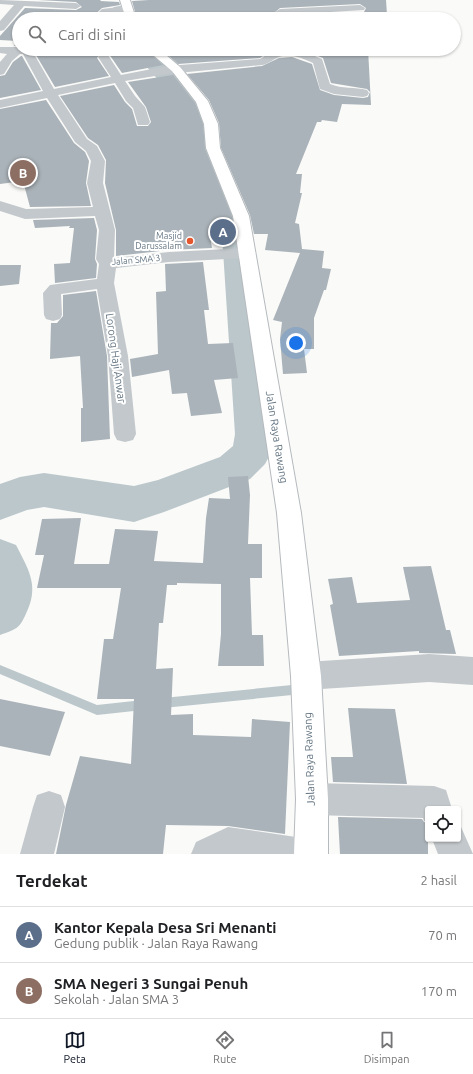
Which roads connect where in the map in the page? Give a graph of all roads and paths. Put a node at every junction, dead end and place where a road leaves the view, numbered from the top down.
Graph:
1 (343, 0) edge
2 (0, 1) edge
3 (22, 1) edge
4 (78, 3) edge
5 (126, 4) edge
6 (272, 4) dead end
7 (360, 8) junction
8 (13, 12) edge
9 (70, 12) edge
10 (104, 12) edge
11 (279, 12) edge
12 (315, 12) edge
13 (362, 12) edge
14 (12, 13) edge
15 (0, 28) edge
16 (0, 50) edge
17 (12, 50) edge
18 (14, 56) edge
19 (30, 56) edge
20 (157, 56) edge
21 (272, 56) edge
22 (309, 56) edge
23 (104, 57) dead end
24 (166, 70) junction
25 (0, 71) edge
26 (117, 79) junction
27 (363, 92) dead end
28 (53, 94) junction
29 (0, 104) edge
30 (143, 122) dead end
31 (0, 206) edge
32 (101, 211) junction
33 (238, 253) junction
34 (108, 264) junction
35 (105, 283) junction
36 (53, 315) dead end
37 (125, 434) dead end
38 (473, 671) edge
39 (306, 676) junction
40 (312, 799) junction
41 (435, 806) edge
42 (49, 807) dead end
43 (450, 842) edge
44 (37, 854) edge
45 (208, 854) edge
46 (296, 854) edge
47 (311, 854) edge
48 (456, 854) edge

1 - 7 street
2 - 3 street
3 - 4 street
3 - 8 street
4 - 9 street
5 - 10 street
6 - 11 street
7 - 12 street
7 - 13 street
14 - 15 street
16 - 17 street
18 - 25 street
19 - 28 street, Jalan SMA 3
20 - 24 main road, Jalan Raya Rawang
21 - 24 street
22 - 27 street
23 - 26 street
24 - 26 street
24 - 33 main road, Jalan Raya Rawang
26 - 28 street
26 - 30 street
28 - 29 street
28 - 32 street, Jalan SMA 3
31 - 32 street
32 - 34 street, Jalan SMA 3
33 - 34 street, Jalan SMA 3
33 - 39 main road, Jalan Raya Rawang
34 - 35 street, Lorong Haji Anwar
35 - 36 street
35 - 37 street, Lorong Haji Anwar
38 - 39 street
39 - 40 main road, Jalan Raya Rawang
40 - 41 street
40 - 47 main road, Jalan Raya Rawang
42 - 44 street
43 - 48 street
45 - 46 street

